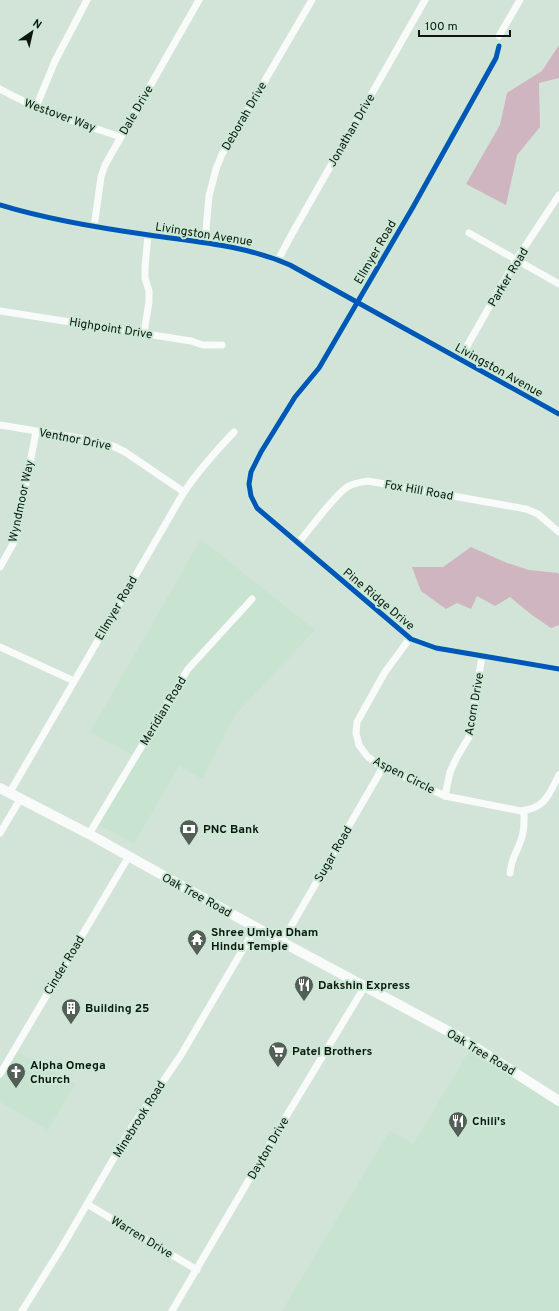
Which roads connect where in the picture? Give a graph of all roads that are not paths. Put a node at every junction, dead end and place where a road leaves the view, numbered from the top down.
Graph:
1 (87, 0) edge
2 (199, 0) edge
3 (312, 0) edge
4 (425, 0) edge
5 (520, 0) edge
6 (499, 36) dead end
7 (499, 46) dead end
8 (0, 89) edge
9 (36, 107) junction
10 (121, 137) junction
11 (559, 195) edge
12 (0, 205) edge
13 (94, 227) junction
14 (469, 233) dead end
15 (148, 235) junction
16 (205, 242) junction
17 (278, 260) junction
18 (516, 260) junction
19 (559, 284) edge
20 (357, 303) junction
21 (0, 311) edge
22 (144, 333) junction
23 (222, 345) dead end
24 (459, 360) junction
25 (559, 414) edge
26 (0, 425) edge
27 (36, 432) junction
28 (234, 432) dead end
29 (249, 484) joint
30 (184, 492) junction
31 (559, 532) edge
32 (298, 543) junction
33 (0, 567) edge
34 (252, 598) dead end
35 (410, 638) junction
36 (0, 647) edge
37 (482, 656) junction
38 (559, 669) edge
39 (74, 681) junction
40 (383, 767) junction
41 (559, 775) edge
42 (0, 788) edge
43 (10, 792) junction
44 (445, 796) junction
45 (21, 798) junction
46 (524, 811) junction
47 (0, 834) edge
48 (89, 834) junction
49 (129, 856) junction
50 (510, 873) dead end
51 (256, 927) junction
52 (282, 942) junction
53 (365, 986) junction
54 (0, 1074) edge
55 (559, 1101) edge
56 (87, 1204) junction
57 (197, 1270) junction
58 (22, 1311) edge
59 (172, 1311) edge

1 - 9 street
2 - 10 street, Dale Drive
3 - 16 street, Deborah Drive
4 - 17 street, Jonathan Drive
5 - 6 street
7 - 20 street, Ellmyer Road
8 - 9 street, Westover Way
9 - 10 street, Westover Way
10 - 13 street, Dale Drive
11 - 18 street, Parker Road
12 - 13 street, Livingston Avenue
13 - 15 street, Livingston Avenue
14 - 18 street
15 - 16 street, Livingston Avenue
15 - 22 street
16 - 17 street, Livingston Avenue
17 - 20 street, Livingston Avenue
18 - 19 street
18 - 24 street, Parker Road
20 - 24 street, Livingston Avenue
20 - 29 street, Ellmyer Road
21 - 22 street, Highpoint Drive
22 - 23 street, Highpoint Drive
24 - 25 street, Livingston Avenue
26 - 27 street, Ventnor Drive
27 - 30 street, Ventnor Drive
27 - 33 street, Wyndmoor Way
28 - 30 street, Ellmyer Road
29 - 32 street, Pine Ridge Drive
30 - 39 street, Ellmyer Road
31 - 32 street, Fox Hill Road
32 - 35 street, Pine Ridge Drive
34 - 48 street, Meridian Road
35 - 37 street, Pine Ridge Drive
35 - 40 street, Aspen Circle
36 - 39 street
37 - 38 street, Pine Ridge Drive
37 - 44 street, Acorn Drive
39 - 43 street, Ellmyer Road
40 - 44 street, Aspen Circle
40 - 52 street, Sugar Road
41 - 46 street
42 - 43 main road, Oak Tree Road
43 - 45 main road, Oak Tree Road
44 - 46 street, Aspen Circle
45 - 47 street
45 - 48 main road, Oak Tree Road
46 - 50 street
48 - 49 main road, Oak Tree Road
49 - 51 main road, Oak Tree Road
49 - 54 street, Cinder Road
51 - 52 main road, Oak Tree Road
51 - 56 street, Minebrook Road
52 - 53 main road, Oak Tree Road
53 - 55 main road, Oak Tree Road
53 - 57 street, Dayton Drive
56 - 57 street, Warren Drive
56 - 58 street, Minebrook Road
57 - 59 street, Dayton Drive

